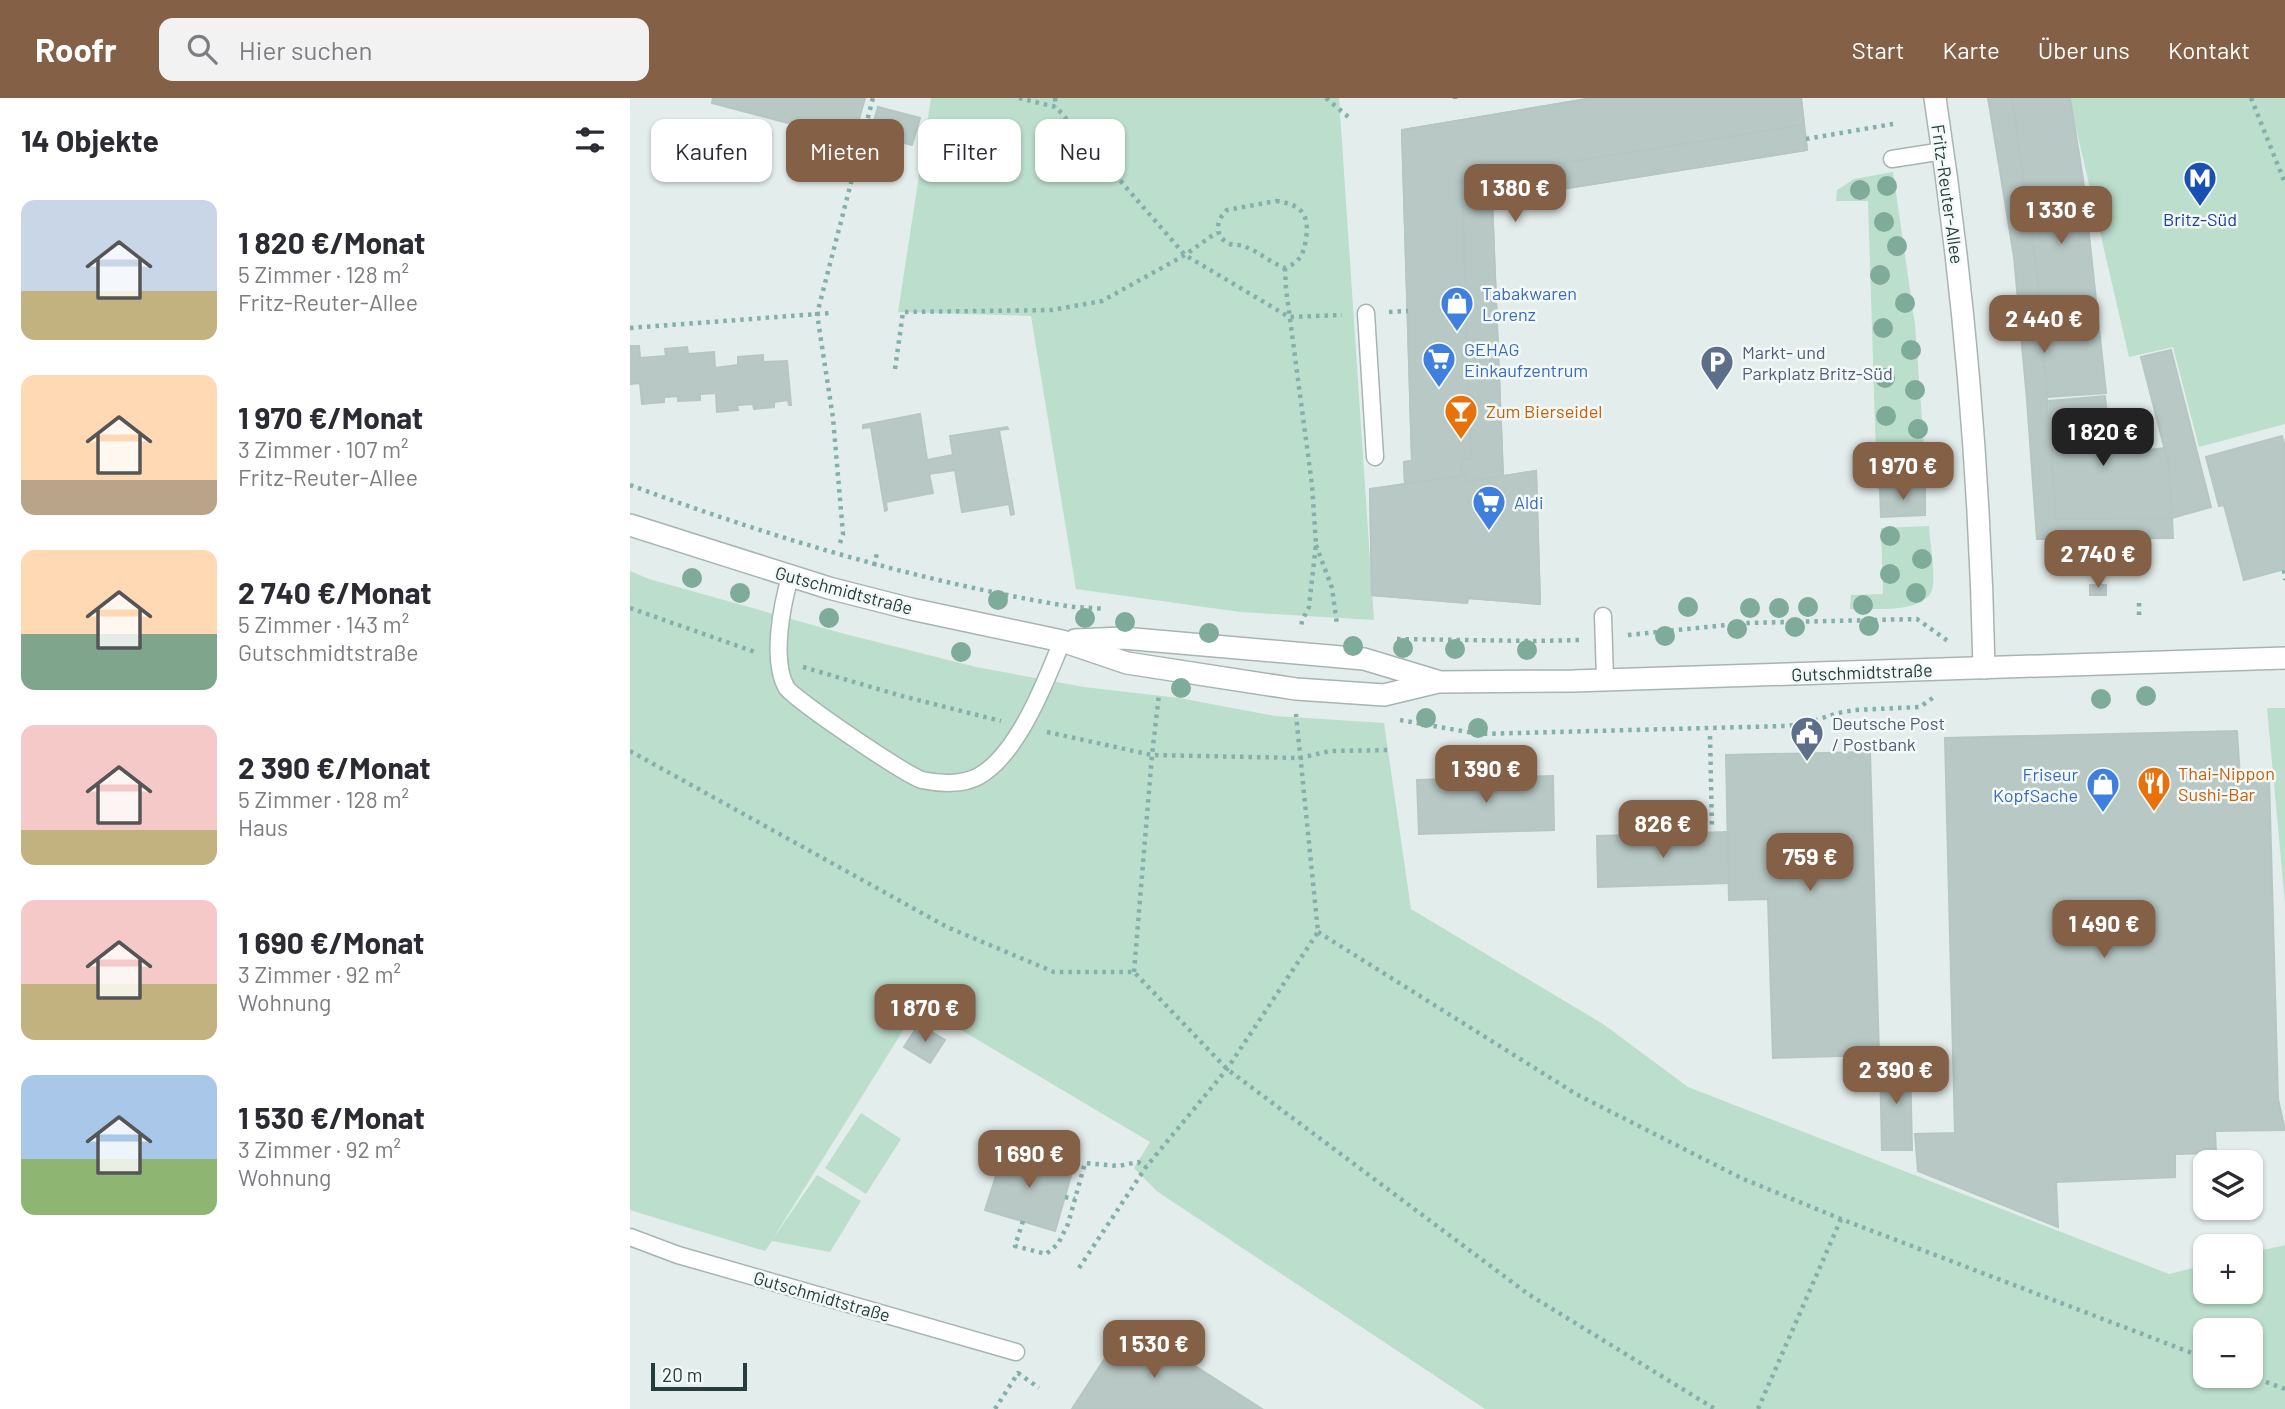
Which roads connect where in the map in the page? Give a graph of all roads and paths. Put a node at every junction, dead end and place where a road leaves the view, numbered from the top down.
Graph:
1 (873, 98) edge
2 (1019, 98) edge
3 (1055, 98) edge
4 (1326, 98) edge
5 (1935, 98) edge
6 (2251, 98) edge
7 (1056, 107) junction
8 (1352, 120) dead end
9 (1893, 124) dead end
10 (1806, 139) dead end
11 (1943, 151) junction
12 (1892, 159) dead end
13 (2285, 183) edge
14 (1217, 232) junction
15 (1185, 255) junction
16 (1285, 268) junction
17 (831, 313) dead end
18 (1366, 313) joint
19 (817, 314) junction
20 (1289, 317) junction
21 (630, 328) edge
22 (895, 369) dead end
23 (1375, 457) dead end
24 (630, 485) edge
25 (630, 525) edge
26 (840, 543) dead end
27 (1316, 544) junction
28 (877, 553) dead end
29 (874, 567) junction
30 (2284, 570) edge
31 (790, 577) junction
32 (2285, 580) edge
33 (2139, 603) dead end
34 (630, 608) edge
35 (1107, 610) dead end
36 (1604, 616) dead end
37 (2139, 617) dead end
38 (1337, 625) dead end
39 (1291, 629) dead end
40 (1301, 629) junction
41 (1312, 630) dead end
42 (1604, 638) junction
43 (1396, 639) dead end
44 (1062, 641) junction
45 (2285, 658) edge
46 (779, 660) junction
47 (1984, 668) junction
48 (1605, 679) junction
49 (1438, 682) junction
50 (1159, 689) dead end
51 (1944, 691) dead end
52 (1306, 711) dead end
53 (1394, 720) dead end
54 (1024, 727) junction
55 (1710, 736) dead end
56 (1390, 750) dead end
57 (630, 751) edge
58 (1152, 755) junction
59 (1300, 758) junction
60 (1712, 828) dead end
61 (1318, 932) junction
62 (1134, 972) junction
63 (1227, 1069) junction
64 (1146, 1167) junction
65 (1065, 1197) dead end
66 (1075, 1199) junction
67 (1841, 1219) junction
68 (1023, 1221) dead end
69 (630, 1237) edge
70 (1079, 1268) dead end
71 (1016, 1352) dead end
72 (2193, 1353) edge
73 (2263, 1381) edge
74 (1039, 1388) dead end
75 (2285, 1389) edge
76 (995, 1409) edge
77 (1715, 1409) edge
78 (1758, 1409) edge

1 - 19 path
2 - 7 path
3 - 7 path
4 - 8 path
5 - 11 street, Fritz-Reuter-Allee
6 - 13 path
7 - 15 path
9 - 10 path
11 - 12 lane
11 - 47 street, Fritz-Reuter-Allee
14 - 15 path
14 - 16 path
14 - 16 path
15 - 20 path
15 - 22 path
16 - 20 path
17 - 19 path
18 - 20 path
18 - 23 lane
19 - 21 path
19 - 26 path
20 - 27 path
24 - 29 path
25 - 31 street, Gutschmidtstraße
27 - 38 path
27 - 40 path
28 - 29 path
29 - 35 path
30 - 32 path
31 - 44 street, Gutschmidtstraße
31 - 46 lane
33 - 37 path
34 - 46 path
36 - 42 lane
39 - 40 path
40 - 41 path
42 - 43 path
42 - 47 path
42 - 48 lane
44 - 49 street, Gutschmidtstraße
44 - 49 street, Gutschmidtstraße
44 - 54 lane
45 - 47 street, Gutschmidtstraße
46 - 54 path
46 - 54 lane
47 - 48 street, Gutschmidtstraße
48 - 49 street, Gutschmidtstraße
50 - 58 path
51 - 53 path
52 - 59 path
54 - 58 path
55 - 60 path
56 - 59 path
57 - 62 path
58 - 59 path
58 - 62 path
59 - 61 path
61 - 63 path
61 - 67 path
62 - 63 path
63 - 64 path
63 - 77 path
64 - 66 path
64 - 70 path
65 - 66 path
66 - 68 path
67 - 72 path
67 - 78 path
69 - 71 lane, Gutschmidtstraße
73 - 75 path
74 - 76 path

